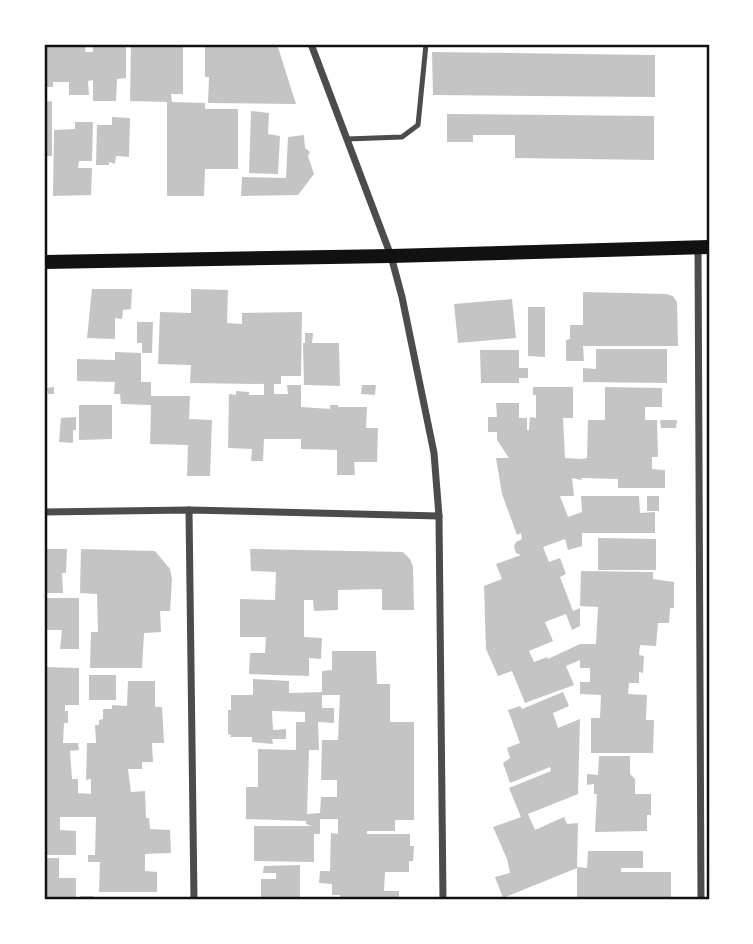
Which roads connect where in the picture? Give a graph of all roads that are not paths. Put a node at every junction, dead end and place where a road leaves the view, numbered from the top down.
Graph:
1 (311, 44) edge
2 (426, 44) edge
3 (347, 139) junction
4 (704, 247) edge
5 (391, 256) junction
6 (44, 262) edge
7 (189, 510) junction
8 (44, 512) edge
9 (439, 516) junction
10 (194, 900) edge
11 (443, 900) edge
12 (701, 900) edge

1 - 3 street
2 - 3 lane
3 - 5 street
4 - 5 main road
4 - 12 street
5 - 6 main road
5 - 9 street
7 - 8 street
7 - 9 street
7 - 10 street
9 - 11 street

